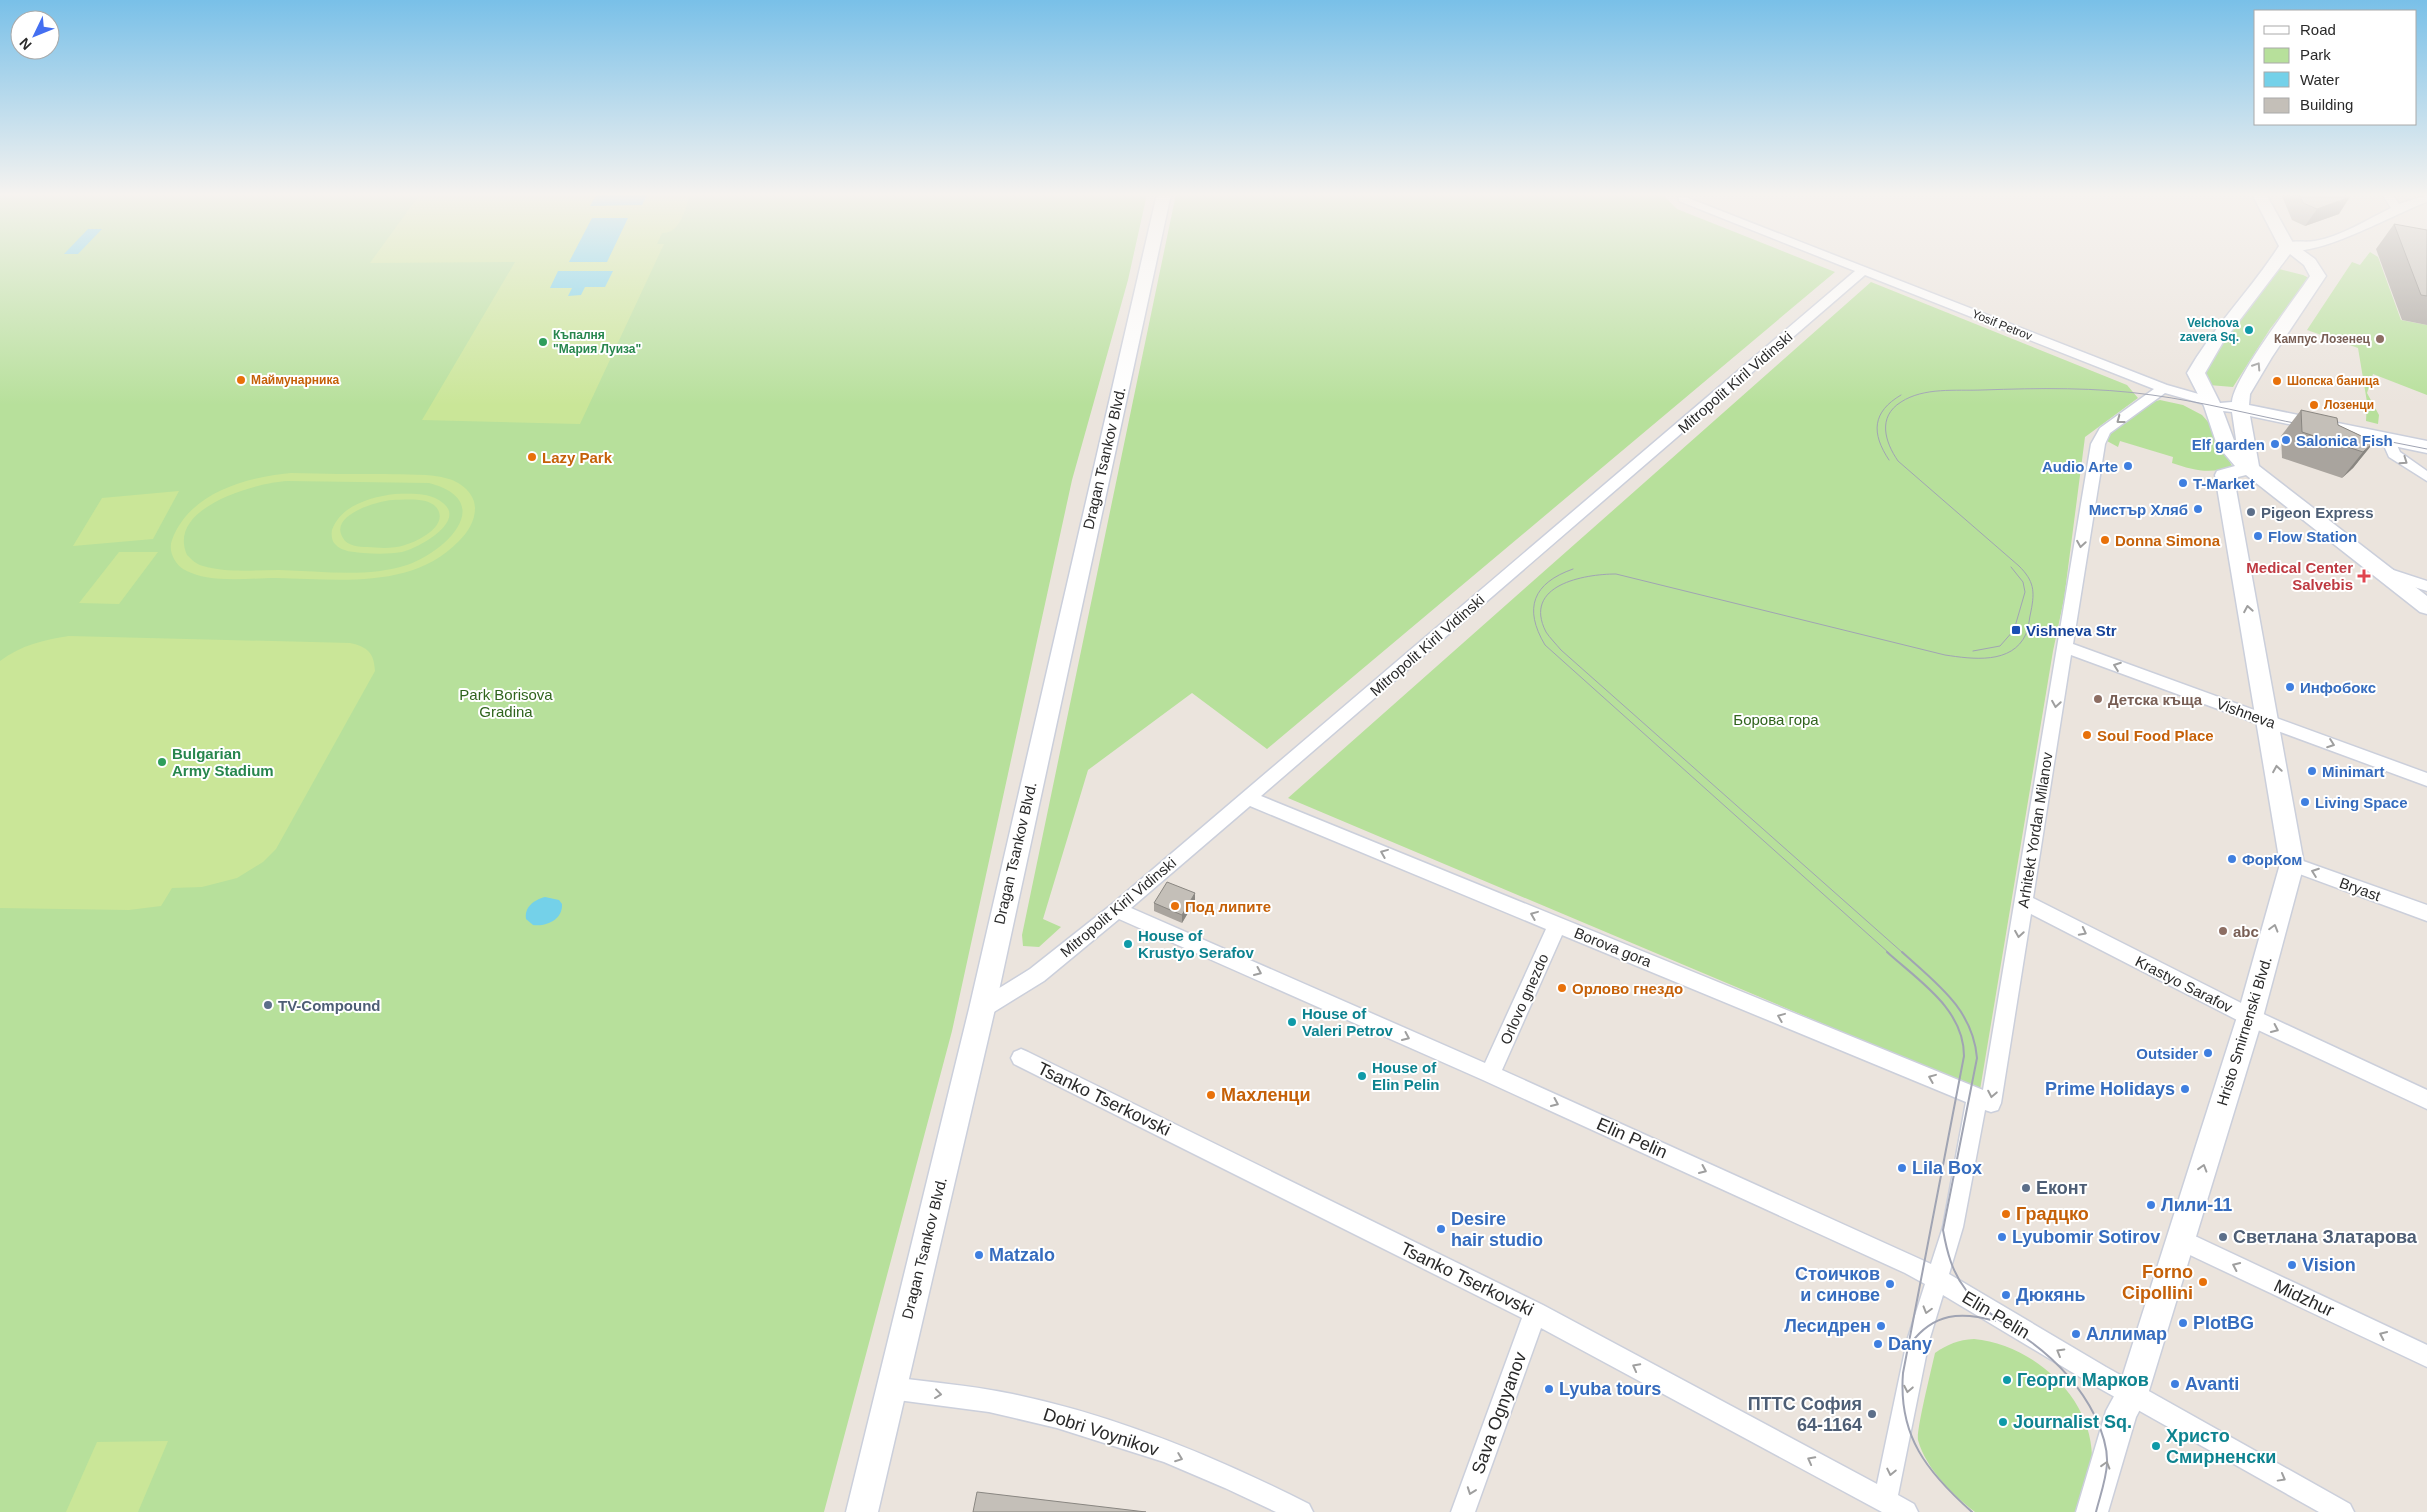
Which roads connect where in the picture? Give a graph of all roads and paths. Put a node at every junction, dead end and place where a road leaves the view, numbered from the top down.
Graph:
1 (1148, 265) edge
2 (1849, 265) edge
3 (2276, 265) edge
4 (2312, 265) edge
5 (1863, 270) junction
6 (2163, 388) junction
7 (2211, 402) junction
8 (2241, 410) junction
9 (2388, 439) junction
10 (2427, 447) edge
11 (2250, 468) junction
12 (2427, 477) edge
13 (2380, 571) junction
14 (2427, 586) edge
15 (2427, 607) edge
16 (2065, 647) junction
17 (2269, 721) junction
18 (2427, 780) edge
19 (1248, 798) junction
20 (2292, 864) junction
21 (2024, 902) junction
22 (1117, 910) junction
23 (2427, 913) edge
24 (1557, 925) junction
25 (982, 1008) junction
26 (2250, 1017) junction
27 (1022, 1058) dead end
28 (1490, 1074) junction
29 (1977, 1097) junction
30 (2427, 1100) edge
31 (2180, 1240) junction
32 (1936, 1279) junction
33 (1534, 1313) junction
34 (2427, 1356) edge
35 (890, 1388) junction
36 (2132, 1394) junction
37 (1885, 1500) junction
38 (862, 1512) edge
39 (1301, 1512) edge
40 (1464, 1512) edge
41 (1906, 1512) edge
42 (2092, 1512) edge
43 (2342, 1512) edge

1 - 25 street, Dragan Tsankov Blvd.
2 - 5 street, Yosif Petrov
3 - 7 street
8 -> 4 street
5 - 6 street, Yosif Petrov
5 - 19 street, Mitropolit Kiril Vidinski
6 - 7 street, Yosif Petrov
6 -> 16 street, Arhitekt Yordan Milanov
7 - 8 street
7 - 11 street
8 - 9 street
8 - 11 street
9 - 10 street
9 -> 12 street
11 - 13 street
17 -> 11 street, Hristo Smirnenski Blvd.
13 - 14 street
13 - 15 street
17 -> 16 street, Vishneva
16 -> 21 street, Arhitekt Yordan Milanov
17 -> 18 street, Vishneva
20 -> 17 street, Hristo Smirnenski Blvd.
19 - 22 street, Mitropolit Kiril Vidinski
24 -> 19 street, Borova gora
23 -> 20 street, Bryast
26 -> 20 street, Hristo Smirnenski Blvd.
21 -> 26 street, Krastyo Sarafov
21 -> 29 street, Arhitekt Yordan Milanov
22 - 25 street, Mitropolit Kiril Vidinski
22 -> 28 street, Elin Pelin
24 - 28 street, Orlovo gnezdo
29 -> 24 street, Borova gora
25 - 35 street, Dragan Tsankov Blvd.
26 -> 30 street, Krastyo Sarafov
31 -> 26 street, Hristo Smirnenski Blvd.
27 - 33 street, Tsanko Tserkovski
28 -> 32 street, Elin Pelin
29 - 32 street
34 -> 31 street, Midzhur
31 - 36 street, Hristo Smirnenski Blvd.
36 -> 32 street, Elin Pelin
32 -> 37 street
37 -> 33 street, Tsanko Tserkovski
33 -> 40 street, Sava Ognyanov
35 - 38 street, Dragan Tsankov Blvd.
35 -> 39 street, Dobri Voynikov
42 -> 36 street, Hristo Smirnenski Blvd.
36 -> 43 street, Elin Pelin
37 - 41 street, Tsanko Tserkovski

